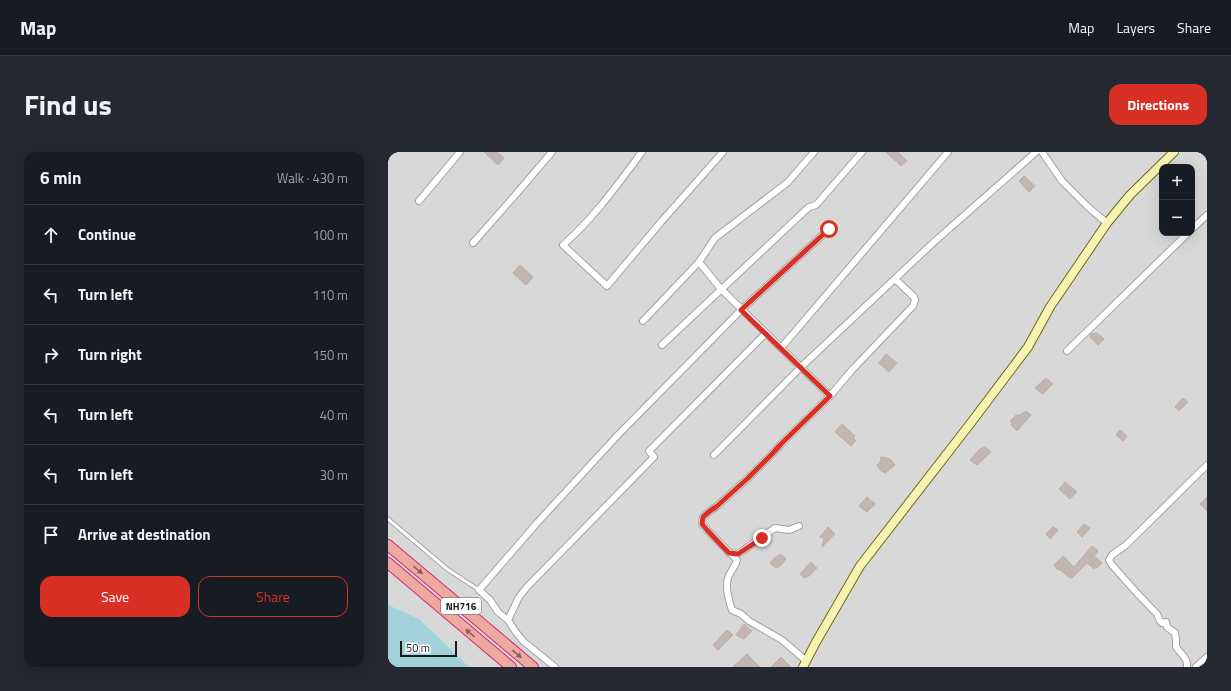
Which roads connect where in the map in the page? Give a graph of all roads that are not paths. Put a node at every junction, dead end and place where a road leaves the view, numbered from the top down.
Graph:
1 (460, 152) edge
2 (552, 152) edge
3 (642, 152) edge
4 (723, 152) edge
5 (814, 152) edge
6 (862, 152) edge
7 (948, 152) edge
8 (1036, 152) edge
9 (1042, 152) edge
10 (1174, 152) edge
11 (419, 201) dead end
12 (1207, 215) edge
13 (1108, 223) junction
14 (1195, 226) edge
15 (829, 229) dead end
16 (1185, 236) edge
17 (473, 243) dead end
18 (699, 262) junction
19 (895, 280) junction
20 (721, 289) junction
21 (741, 310) junction
22 (643, 320) dead end
23 (765, 334) junction
24 (662, 345) dead end
25 (781, 348) junction
26 (1067, 351) dead end
27 (801, 368) junction
28 (830, 396) junction
29 (714, 455) dead end
30 (1207, 465) edge
31 (388, 519) edge
32 (799, 526) dead end
33 (388, 545) edge
34 (729, 553) junction
35 (388, 563) edge
36 (479, 590) junction
37 (508, 620) junction
38 (1207, 657) edge
39 (804, 665) edge
40 (511, 667) edge
41 (533, 667) edge
42 (555, 667) edge
43 (1187, 667) edge
44 (1196, 667) edge

1 - 11 street
2 - 17 street
3 - 4 street
5 - 18 street
6 - 20 street
7 - 25 street
8 - 19 street
9 - 13 street
10 - 13 main road
12 - 14 street
13 - 39 main road
15 - 21 street
16 - 26 street
18 - 20 street
18 - 22 street
19 - 27 street
19 - 28 street
20 - 21 street
20 - 24 street
21 - 23 street
21 - 36 street
23 - 25 street
23 - 37 street
25 - 27 street
27 - 28 street
27 - 29 street
28 - 34 street
30 - 43 street
31 - 36 lane
32 - 34 street
33 -> 41 highway, NH716
34 - 39 street
40 -> 35 highway, NH716
36 - 37 street
37 - 42 street
38 - 44 street

